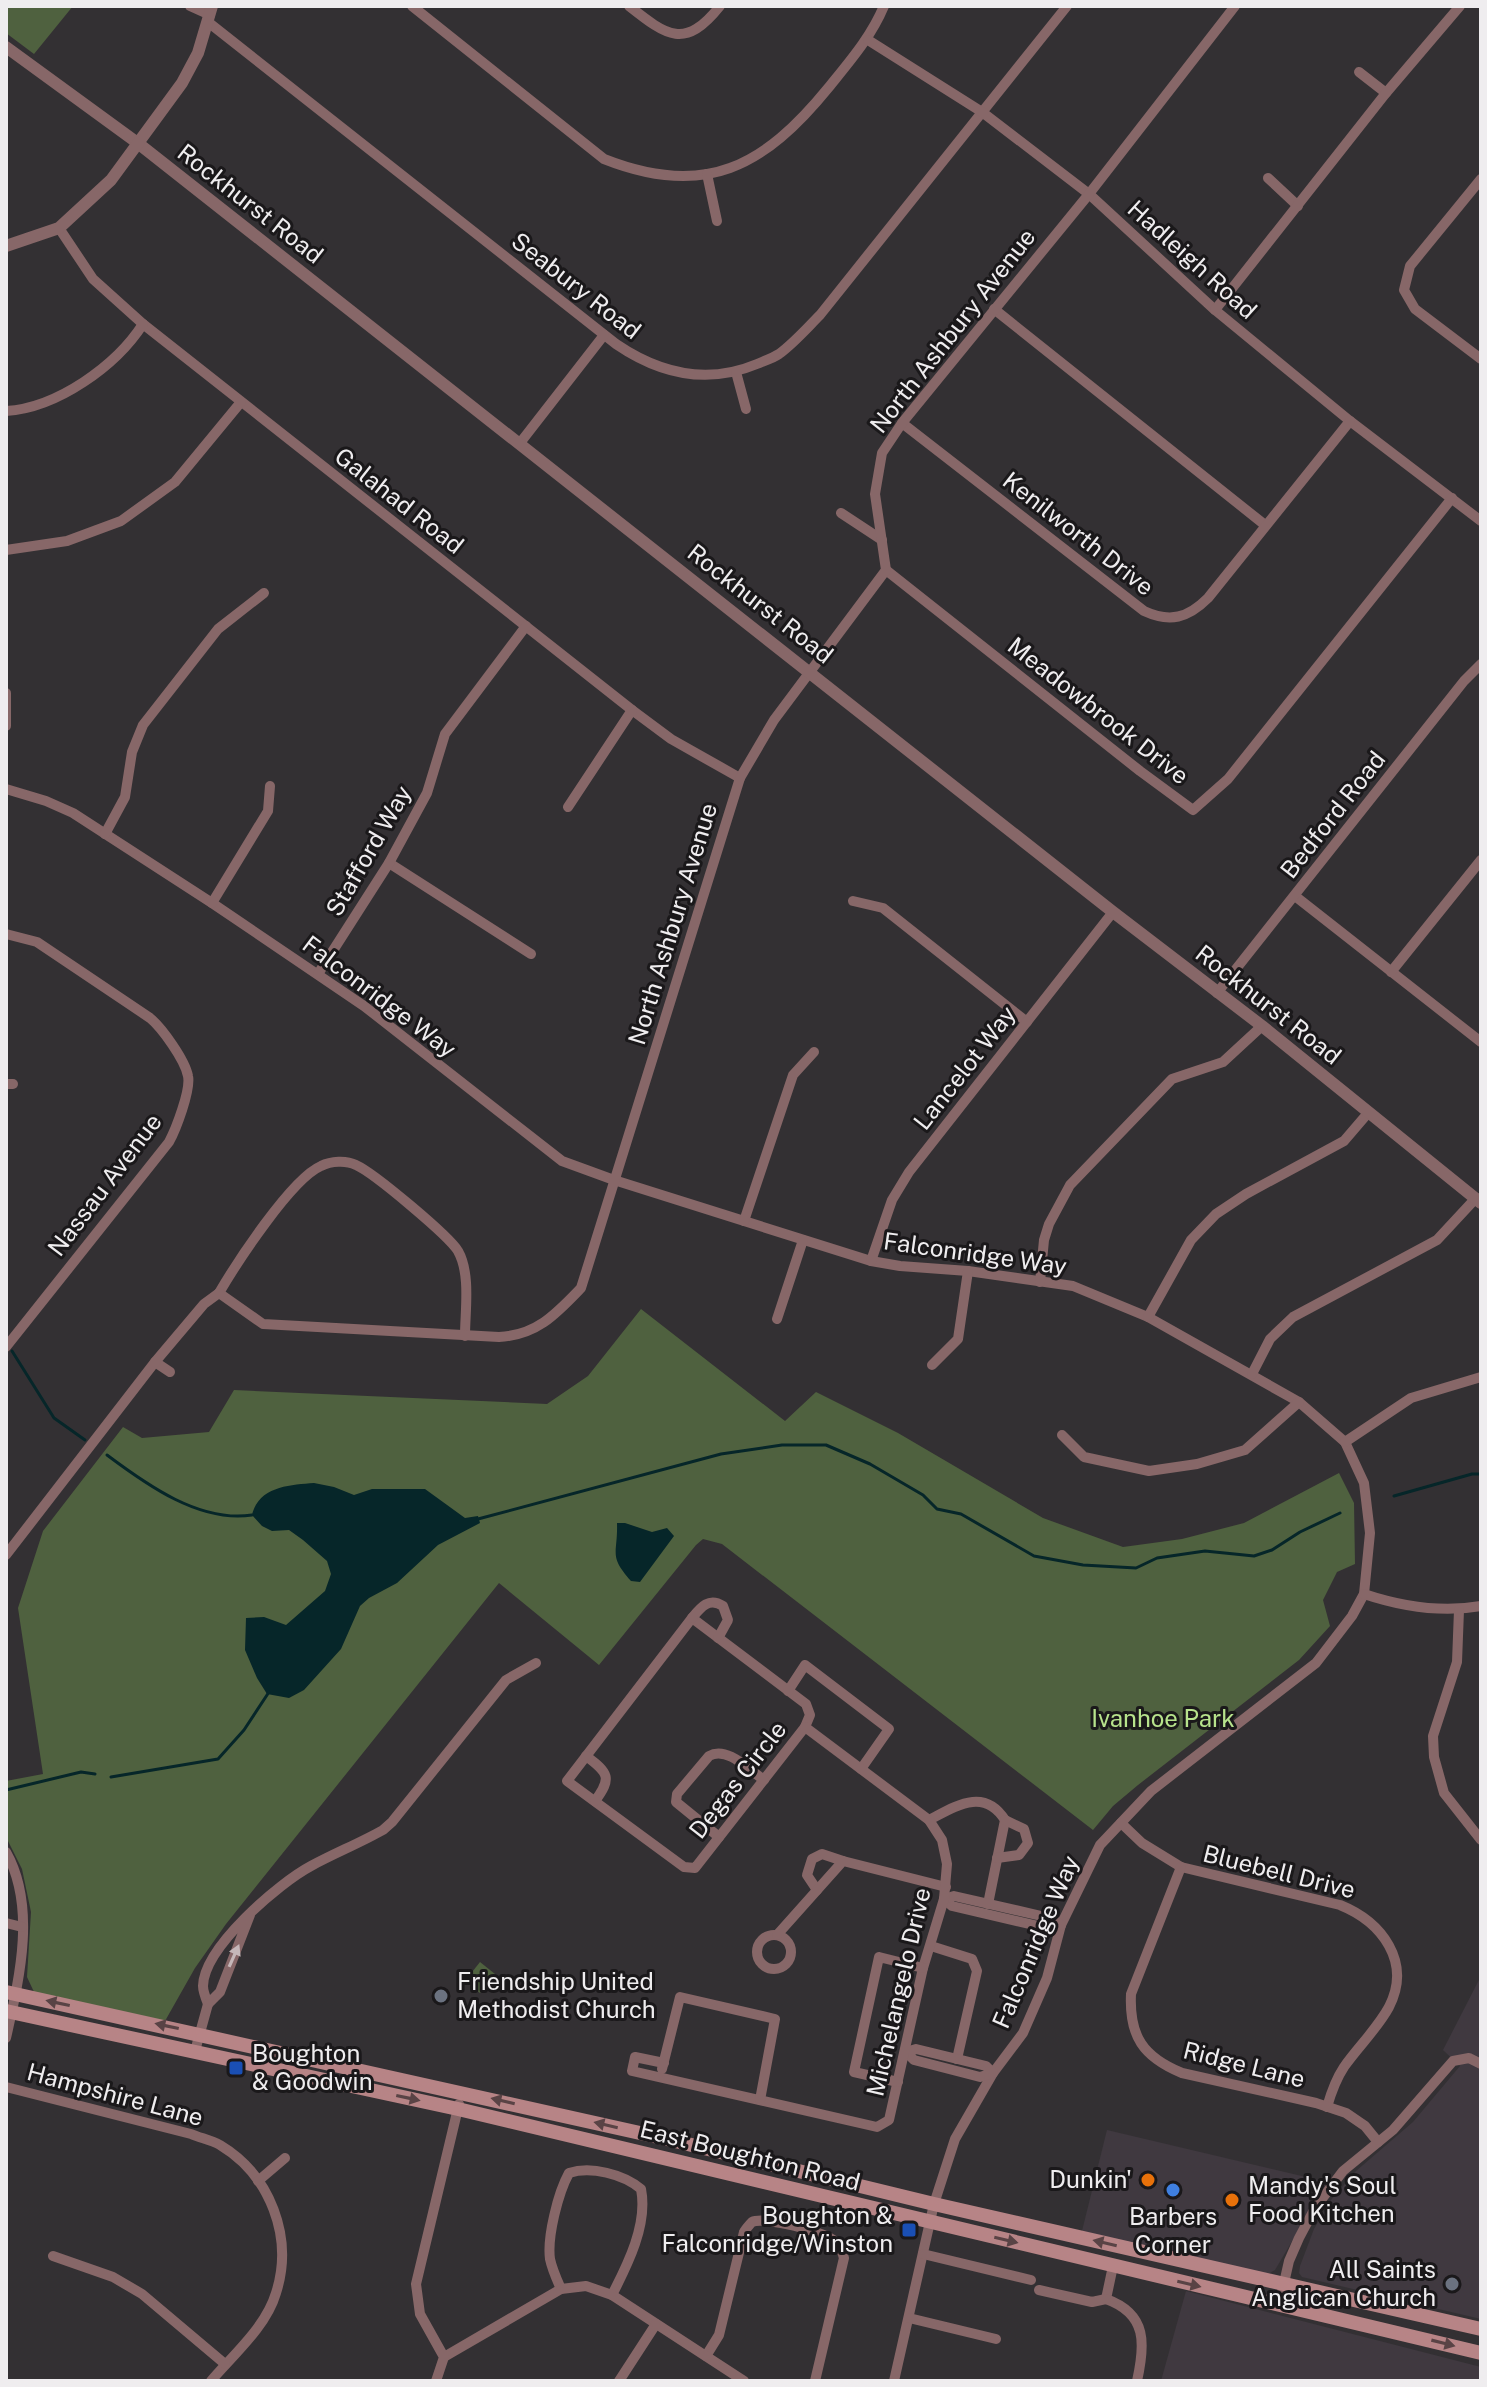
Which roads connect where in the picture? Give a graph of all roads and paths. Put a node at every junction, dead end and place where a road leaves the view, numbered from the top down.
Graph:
1 (190, 6) edge
2 (412, 6) edge
3 (629, 6) edge
4 (720, 6) edge
5 (884, 6) edge
6 (1067, 6) edge
7 (1235, 6) edge
8 (1460, 6) edge
9 (210, 14) edge
10 (868, 40) junction
11 (6, 47) edge
12 (1359, 72) dead end
13 (1386, 93) junction
14 (982, 112) junction
15 (139, 144) junction
16 (707, 174) junction
17 (1268, 178) dead end
18 (1481, 179) edge
19 (1089, 194) junction
20 (1298, 206) junction
21 (717, 221) dead end
22 (59, 228) junction
23 (6, 246) edge
24 (994, 309) junction
25 (1215, 310) junction
26 (143, 324) junction
27 (604, 335) junction
28 (1481, 359) edge
29 (736, 372) junction
30 (241, 402) junction
31 (746, 409) dead end
32 (6, 411) edge
33 (1350, 421) junction
34 (902, 423) junction
35 (520, 443) junction
36 (1452, 498) junction
37 (841, 513) dead end
38 (1481, 521) edge
39 (1265, 525) junction
40 (882, 540) junction
41 (6, 550) edge
42 (886, 570) junction
43 (264, 593) dead end
44 (526, 626) junction
45 (1481, 664) edge
46 (810, 672) junction
47 (6, 693) edge
48 (632, 710) junction
49 (6, 726) edge
50 (740, 778) junction
51 (270, 786) dead end
52 (6, 789) edge
53 (568, 807) dead end
54 (105, 834) junction
55 (1481, 860) edge
56 (389, 863) junction
57 (1295, 896) junction
58 (853, 901) dead end
59 (212, 903) junction
60 (1113, 912) junction
61 (6, 934) edge
62 (531, 954) dead end
63 (1391, 972) junction
64 (318, 974) junction
65 (1217, 993) junction
66 (1027, 1022) junction
67 (1262, 1026) junction
68 (1481, 1042) edge
69 (814, 1052) dead end
70 (1368, 1113) junction
71 (614, 1180) junction
72 (1478, 1200) edge
73 (744, 1221) junction
74 (803, 1240) junction
75 (871, 1261) junction
76 (968, 1271) junction
77 (1040, 1282) junction
78 (219, 1293) junction
79 (1148, 1317) junction
80 (777, 1319) dead end
81 (465, 1336) junction
82 (6, 1347) edge
83 (155, 1362) junction
84 (932, 1365) dead end
85 (170, 1372) dead end
86 (1252, 1374) junction
87 (1481, 1377) edge
88 (1299, 1402) junction
89 (1062, 1435) dead end
90 (1345, 1442) junction
91 (6, 1555) edge
92 (1364, 1594) junction
93 (1481, 1606) edge
94 (1459, 1610) junction
95 (692, 1618) junction
96 (718, 1638) junction
97 (536, 1663) dead end
98 (788, 1691) junction
99 (805, 1727) junction
100 (586, 1756) junction
101 (861, 1769) junction
102 (764, 1780) junction
103 (595, 1801) junction
104 (929, 1820) junction
105 (1005, 1820) junction
106 (1121, 1823) junction
107 (719, 1837) junction
108 (1481, 1840) edge
109 (6, 1852) edge
110 (997, 1858) junction
111 (843, 1861) junction
112 (1181, 1867) junction
113 (946, 1887) junction
114 (817, 1890) junction
115 (944, 1899) junction
116 (988, 1904) junction
117 (250, 1915) junction
118 (6, 1923) edge
119 (1061, 1925) junction
120 (22, 1927) junction
121 (777, 1935) dead end
122 (931, 1946) junction
123 (923, 1968) junction
124 (11, 1993) edge
125 (208, 2004) junction
126 (9, 2011) edge
127 (200, 2034) junction
128 (6, 2038) edge
129 (195, 2051) junction
130 (906, 2052) junction
131 (957, 2059) junction
132 (664, 2063) junction
133 (1481, 2064) edge
134 (993, 2073) junction
135 (661, 2077) junction
136 (898, 2082) junction
137 (6, 2087) edge
138 (462, 2092) junction
139 (760, 2100) junction
140 (1327, 2107) junction
141 (458, 2109) junction
142 (1378, 2142) junction
143 (285, 2158) dead end
144 (258, 2181) junction
145 (934, 2204) junction
146 (930, 2222) junction
147 (923, 2254) junction
148 (53, 2256) dead end
149 (1113, 2266) junction
150 (1031, 2280) dead end
151 (1283, 2283) junction
152 (561, 2289) junction
153 (1039, 2290) dead end
154 (612, 2295) junction
155 (1106, 2299) junction
156 (1279, 2305) junction
157 (909, 2318) junction
158 (656, 2324) junction
159 (1481, 2329) edge
160 (996, 2339) dead end
161 (1481, 2353) edge
162 (706, 2356) junction
163 (444, 2357) junction
164 (225, 2364) junction
165 (211, 2381) edge
166 (436, 2381) edge
167 (619, 2381) edge
168 (744, 2381) edge
169 (815, 2381) edge
170 (894, 2381) edge
171 (1137, 2381) edge

1 - 9 street, Seabury Road
2 - 16 street
3 - 4 street
5 - 10 street
6 - 14 street, Seabury Road
7 - 19 street, North Ashbury Avenue
8 - 13 street
9 - 15 street
9 - 27 street, Seabury Road
10 - 14 street, Hadleigh Road
10 - 16 street
11 - 15 street, Rockhurst Road
12 - 13 street
13 - 20 street
14 - 19 street, Hadleigh Road
14 - 29 street, Seabury Road
15 - 22 street
15 - 35 street, Rockhurst Road
16 - 21 street
17 - 20 street
18 - 28 street
19 - 24 street, North Ashbury Avenue
19 - 25 street, Hadleigh Road
20 - 25 street
22 - 23 street
22 - 26 street, Galahad Road
24 - 34 street, North Ashbury Avenue
24 - 39 street
25 - 33 street, Hadleigh Road
26 - 30 street, Galahad Road
26 - 32 street
27 - 29 street, Seabury Road
27 - 35 street
29 - 31 street
30 - 41 street
30 - 44 street, Galahad Road
33 - 36 street, Hadleigh Road
33 - 39 street, Kenilworth Drive
34 - 39 street, Kenilworth Drive
34 - 40 street, North Ashbury Avenue
35 - 46 street, Rockhurst Road
36 - 38 street, Hadleigh Road
36 - 42 street, Meadowbrook Drive
37 - 40 street
40 - 42 street, North Ashbury Avenue
42 - 46 street, North Ashbury Avenue
43 - 54 street
44 - 48 street, Galahad Road
44 - 56 street, Stafford Way
45 - 57 street, Bedford Road
46 - 50 street, North Ashbury Avenue
46 - 60 street, Rockhurst Road
47 - 49 street
48 - 50 street, Galahad Road
48 - 53 street
50 - 71 street, North Ashbury Avenue
51 - 59 street
52 - 54 street, Falconridge Way
54 - 59 street, Falconridge Way
55 - 63 street
56 - 62 street
56 - 64 street, Stafford Way
57 - 63 street
57 - 65 street, Bedford Road
58 - 66 street
59 - 64 street, Falconridge Way
60 - 65 street, Rockhurst Road
60 - 66 street, Lancelot Way
61 - 82 street, Nassau Avenue
63 - 68 street
64 - 71 street, Falconridge Way
65 - 67 street, Rockhurst Road
66 - 75 street, Lancelot Way
67 - 70 street, Rockhurst Road
67 - 77 street
69 - 73 street
70 - 72 street, Rockhurst Road
70 - 79 street
71 - 73 street, Falconridge Way
71 - 81 street, North Ashbury Avenue
72 - 86 street
73 - 74 street, Falconridge Way
74 - 75 street, Falconridge Way
74 - 80 street
75 - 76 street, Falconridge Way
76 - 77 street, Falconridge Way
76 - 84 street
77 - 79 street, Falconridge Way
78 - 81 street, North Ashbury Avenue
78 - 81 street
78 - 83 street
79 - 86 street, Falconridge Way
83 - 85 street
83 - 91 street
86 - 88 street, Falconridge Way
87 - 90 street
88 - 89 street
88 - 90 street, Falconridge Way
90 - 92 street, Falconridge Way
92 - 94 street
92 - 106 street, Falconridge Way
93 - 94 street
94 - 108 street
95 - 96 street, Degas Circle
95 - 96 street
95 - 100 street, Degas Circle
96 - 98 street, Degas Circle
97 - 117 street
98 - 99 street, Degas Circle
98 - 101 street
99 - 101 street, Michelangelo Drive
99 - 102 street, Degas Circle
100 - 103 street
100 - 103 street, Degas Circle
101 - 104 street, Michelangelo Drive
102 - 107 street, Degas Circle
102 - 107 street
103 - 107 street, Degas Circle
104 - 105 street
104 - 113 street, Michelangelo Drive
105 - 110 street
105 - 110 street
106 - 112 street, Bluebell Drive
106 - 119 street, Falconridge Way
109 - 120 street
110 - 116 street
111 - 113 street
111 - 114 street
111 - 114 street
112 - 140 street, Ridge Lane
112 - 140 street, Bluebell Drive
113 - 115 street, Michelangelo Drive
114 - 121 street
115 - 116 street
115 - 119 street
115 - 122 street, Michelangelo Drive
116 - 119 street
125 -> 117 street
117 - 125 street
118 - 120 street
119 - 134 street, Falconridge Way
120 - 124 street
122 - 123 street, Michelangelo Drive
122 - 131 street
123 - 130 street, Michelangelo Drive
123 - 136 street
124 - 126 street
127 -> 124 main road, East Boughton Road
125 - 127 street
126 - 128 street
126 - 129 main road, East Boughton Road
127 - 129 street
127 - 138 main road, East Boughton Road
129 -> 141 main road, East Boughton Road
130 - 131 street
130 - 134 street
130 - 136 street, Michelangelo Drive
131 - 134 street
132 - 135 street
132 - 135 street, Michelangelo Drive
132 - 139 street
133 - 142 street
134 - 145 street, Falconridge Way
135 - 139 street, Michelangelo Drive
136 - 139 street, Michelangelo Drive
137 - 144 street, Hampshire Lane
138 - 141 street
145 -> 138 main road, East Boughton Road
140 - 142 street, Ridge Lane
141 - 146 main road, East Boughton Road
141 - 163 street
142 - 151 street
143 - 144 street
144 - 164 street, Hampshire Lane
145 - 146 street, Falconridge Way
151 -> 145 main road, East Boughton Road
146 - 147 street, Falconridge Way
146 -> 149 main road, East Boughton Road
147 - 150 street
147 - 157 street, Falconridge Way
148 - 164 street
149 - 155 street
149 -> 156 main road, East Boughton Road
151 - 156 street
151 - 159 main road, East Boughton Road
152 - 154 street
152 - 154 street
152 - 163 street
153 - 155 street
154 - 158 street
155 - 171 street
156 -> 161 main road, East Boughton Road
157 - 160 street
157 - 170 street, Falconridge Way
158 - 162 street
158 - 167 street
162 - 168 street
162 - 169 street
163 - 166 street
164 - 165 street, Hampshire Lane

